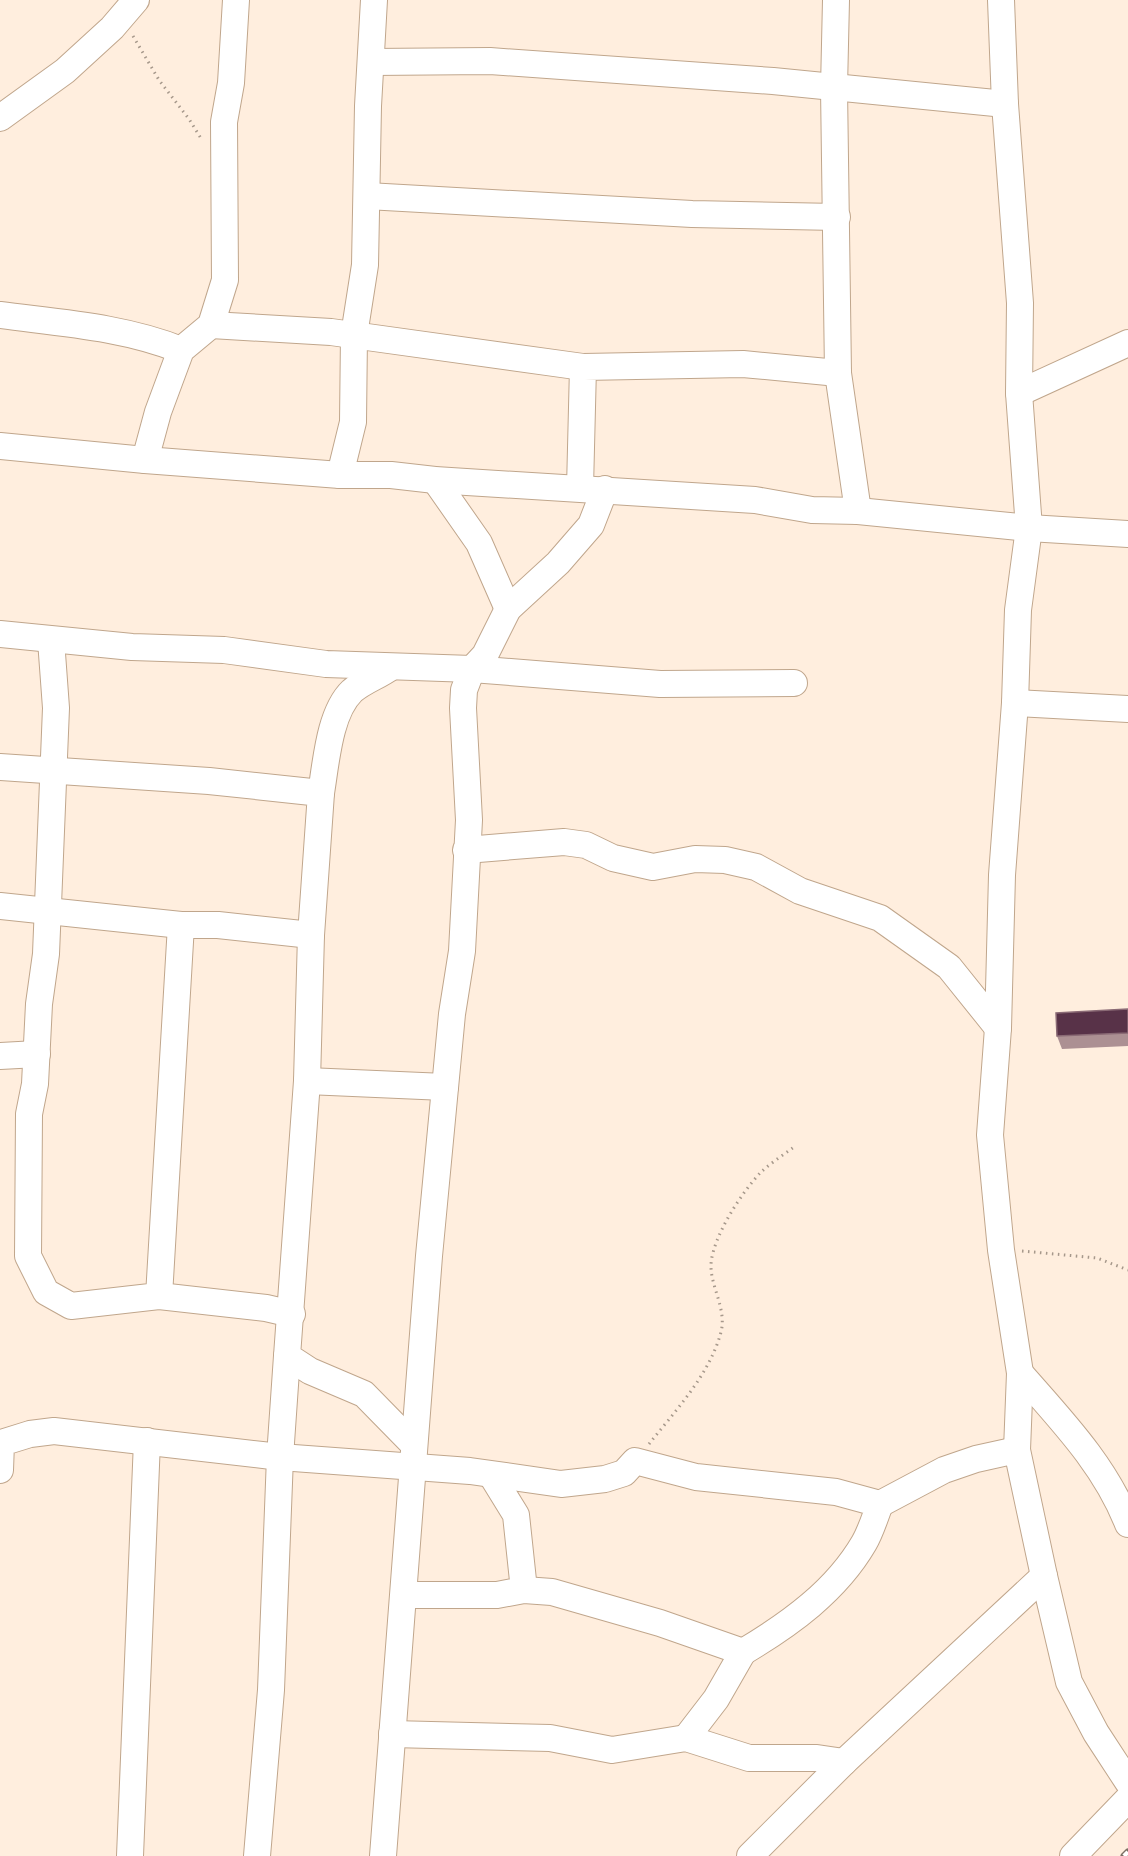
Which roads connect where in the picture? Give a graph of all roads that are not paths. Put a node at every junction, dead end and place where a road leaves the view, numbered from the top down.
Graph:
1 (136, 0) edge
2 (236, 0) edge
3 (374, 0) edge
4 (836, 0) edge
5 (1002, 0) edge
6 (371, 63) junction
7 (834, 88) junction
8 (1005, 104) junction
9 (0, 118) edge
10 (367, 196) junction
11 (837, 217) junction
12 (0, 315) edge
13 (211, 325) junction
14 (354, 335) junction
15 (1128, 343) edge
16 (181, 350) junction
17 (583, 367) junction
18 (838, 374) junction
19 (1019, 393) junction
20 (0, 446) edge
21 (146, 460) junction
22 (340, 475) junction
23 (435, 480) junction
24 (592, 488) junction
25 (858, 511) junction
26 (1029, 528) junction
27 (1128, 534) edge
28 (508, 609) junction
29 (0, 634) edge
30 (51, 640) junction
31 (391, 667) junction
32 (472, 669) junction
33 (794, 683) dead end
34 (1015, 703) junction
35 (1128, 709) edge
36 (0, 766) edge
37 (54, 769) junction
38 (321, 793) junction
39 (466, 850) junction
40 (0, 906) edge
41 (48, 909) junction
42 (180, 925) junction
43 (310, 935) junction
44 (999, 1028) junction
45 (37, 1054) junction
46 (0, 1056) edge
47 (307, 1081) junction
48 (445, 1087) junction
49 (159, 1296) junction
50 (292, 1314) junction
51 (287, 1356) junction
52 (1020, 1373) junction
53 (147, 1441) junction
54 (1, 1442) edge
55 (1017, 1450) junction
56 (413, 1456) junction
57 (280, 1457) junction
58 (0, 1470) edge
59 (492, 1476) junction
60 (880, 1504) junction
61 (1128, 1524) edge
62 (1044, 1575) junction
63 (524, 1590) junction
64 (404, 1595) junction
65 (743, 1652) junction
66 (392, 1734) junction
67 (686, 1738) junction
68 (844, 1762) junction
69 (1128, 1782) edge
70 (1128, 1799) edge
71 (130, 1856) edge
72 (257, 1856) edge
73 (383, 1856) edge
74 (750, 1856) edge
75 (1073, 1856) edge

1 - 9 street
2 - 13 street
3 - 6 street
4 - 7 street
5 - 8 street
6 - 7 street
6 - 10 street
7 - 8 street
7 - 11 street
8 - 19 street
10 - 11 street
10 - 14 street
11 - 18 street
12 - 16 street
13 - 14 street
13 - 16 street
14 - 17 street
14 - 22 street
15 - 19 street
16 - 21 street
17 - 18 street
17 - 24 street
18 - 25 street
19 - 26 street
20 - 21 street
21 - 22 street
22 - 23 street
23 - 24 street
23 - 28 street
24 - 25 street
24 - 28 street
25 - 26 street
26 - 27 street
26 - 34 street
28 - 32 street
29 - 30 street
30 - 31 street
30 - 37 street
31 - 32 street
31 - 38 street
32 - 33 street
32 - 39 street
34 - 35 street
34 - 44 street
36 - 37 street
37 - 38 street
37 - 41 street
38 - 43 street
39 - 44 street
39 - 48 street
40 - 41 street
41 - 42 street
41 - 45 street
42 - 43 street
42 - 49 street
43 - 47 street
44 - 52 street
45 - 46 street
45 - 49 street
47 - 48 street
47 - 50 street
48 - 56 street
49 - 50 street
50 - 51 street
51 - 56 street
51 - 57 street
52 - 55 street
52 - 61 street
53 - 54 street
53 - 57 street
53 - 71 street
54 - 58 street
55 - 60 street
55 - 62 street
56 - 57 street
56 - 59 street
56 - 64 street
57 - 72 street
59 - 60 street
59 - 63 street
60 - 65 street
62 - 68 street
62 - 69 street
63 - 64 street
63 - 65 street
64 - 66 street
65 - 67 street
66 - 67 street
66 - 73 street
67 - 68 street
68 - 74 street
70 - 75 street

